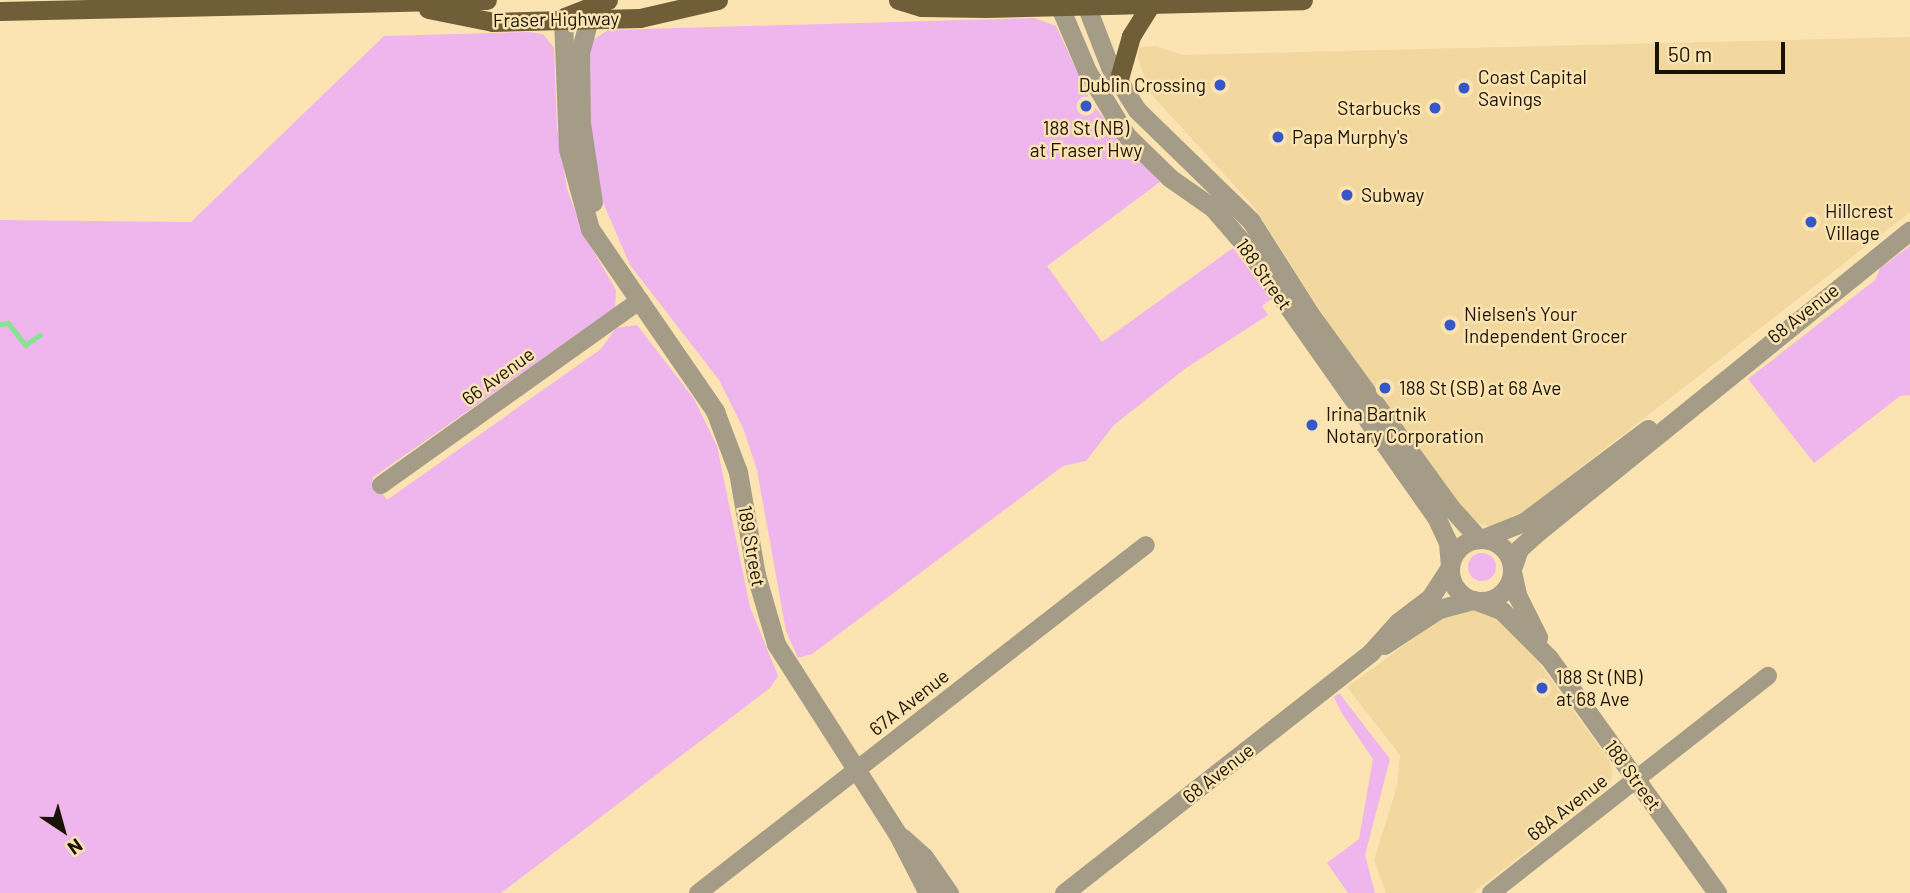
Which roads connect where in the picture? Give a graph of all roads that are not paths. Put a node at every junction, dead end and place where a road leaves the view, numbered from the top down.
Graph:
1 (487, 0) edge
2 (608, 0) edge
3 (718, 0) edge
4 (898, 0) edge
5 (1302, 0) edge
6 (393, 2) junction
7 (1058, 3) edge
8 (1085, 3) edge
9 (1150, 5) junction
10 (0, 11) edge
11 (563, 19) junction
12 (589, 19) junction
13 (1118, 82) junction
14 (1910, 230) edge
15 (612, 259) junction
16 (640, 300) junction
17 (1697, 399) junction
18 (381, 485) dead end
19 (1480, 539) junction
20 (1146, 545) dead end
21 (1450, 566) junction
22 (1512, 570) junction
23 (1473, 600) junction
24 (1371, 652) junction
25 (1549, 658) junction
26 (1768, 676) dead end
27 (855, 771) junction
28 (1637, 780) junction
29 (897, 833) junction
30 (698, 893) edge
31 (928, 893) edge
32 (949, 893) edge
33 (1064, 893) edge
34 (1491, 893) edge
35 (1717, 893) edge

1 - 6 main road, Fraser Highway
2 - 11 main road
3 - 12 main road, Fraser Highway
4 - 7 main road
5 - 9 main road
6 - 10 main road, Fraser Highway
6 - 11 main road, Fraser Highway
7 - 8 main road
7 - 21 street, 188 Street
8 - 9 main road
8 - 13 street, 188 Street
9 - 13 main road
11 - 12 main road, Fraser Highway
11 - 15 street, 189 Street
12 - 15 street, 189 Street
13 - 19 street, 188 Street
14 - 17 street, 68 Avenue
15 - 16 street, 189 Street
16 - 18 street, 66 Avenue
16 - 27 street, 189 Street
17 - 19 street, 68 Avenue
17 - 22 street, 68 Avenue
19 - 21 street
19 - 22 street
20 - 27 street, 67A Avenue
21 - 23 street
21 - 24 street, 68 Avenue
22 - 23 street
22 - 25 street, 188 Street
23 - 24 street, 68 Avenue
23 - 25 street, 188 Street
24 - 33 street, 68 Avenue
25 - 28 street, 188 Street
26 - 28 street, 68A Avenue
27 - 29 street, 189 Street
27 - 30 street, 67A Avenue
28 - 34 street, 68A Avenue
28 - 35 street, 188 Street
29 - 31 street, 189 Street
29 - 32 street, 189 Street

